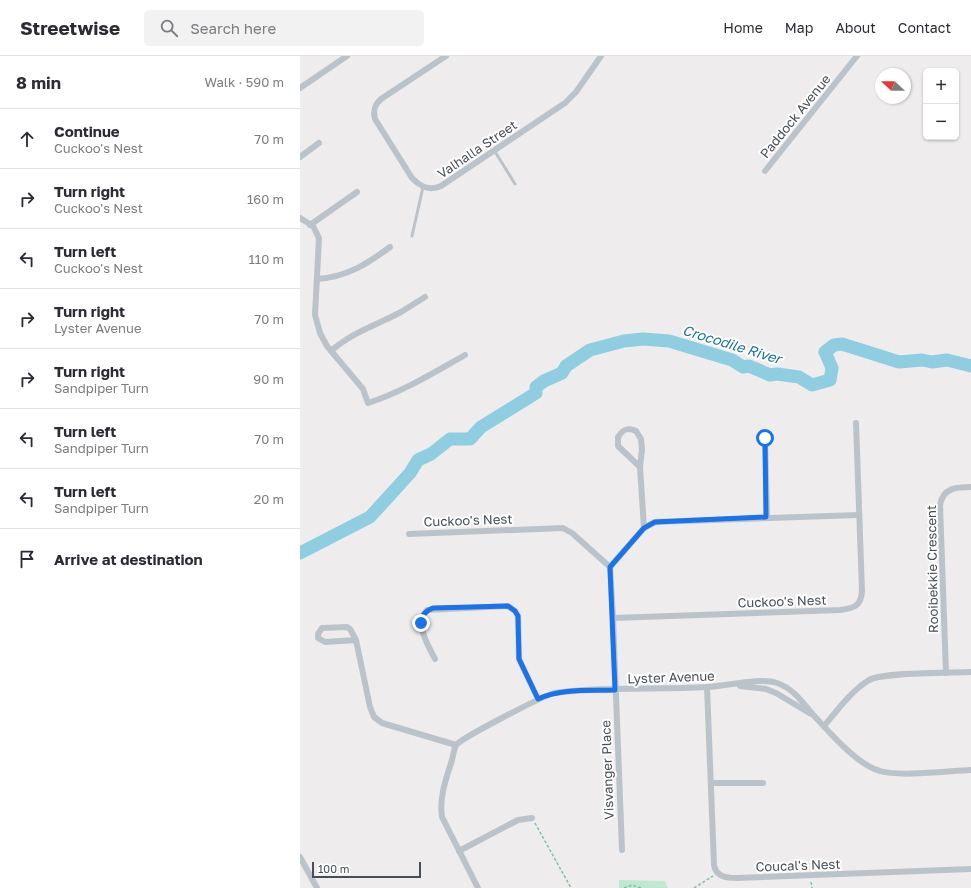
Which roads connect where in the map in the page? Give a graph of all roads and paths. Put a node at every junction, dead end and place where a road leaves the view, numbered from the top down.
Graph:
1 (347, 56) edge
2 (446, 56) edge
3 (601, 56) edge
4 (857, 56) edge
5 (300, 88) edge
6 (320, 143) dead end
7 (494, 150) junction
8 (300, 157) edge
9 (765, 171) dead end
10 (515, 184) dead end
11 (423, 187) junction
12 (357, 192) dead end
13 (300, 218) edge
14 (310, 225) junction
15 (412, 236) dead end
16 (390, 247) dead end
17 (317, 279) junction
18 (425, 297) dead end
19 (331, 351) junction
20 (464, 355) dead end
21 (856, 422) dead end
22 (765, 438) dead end
23 (640, 467) junction
24 (971, 487) edge
25 (859, 515) junction
26 (766, 517) junction
27 (644, 528) junction
28 (409, 534) dead end
29 (610, 567) junction
30 (613, 618) junction
31 (356, 640) junction
32 (435, 659) dead end
33 (971, 672) edge
34 (946, 673) junction
35 (730, 685) junction
36 (707, 687) junction
37 (615, 690) junction
38 (538, 699) junction
39 (814, 716) junction
40 (824, 726) junction
41 (456, 745) junction
42 (971, 770) edge
43 (711, 783) junction
44 (763, 783) dead end
45 (532, 818) joint
46 (622, 850) dead end
47 (459, 851) junction
48 (300, 857) edge
49 (971, 869) edge
50 (717, 873) junction
51 (317, 888) edge
52 (478, 888) edge
53 (571, 888) edge
54 (624, 888) edge
55 (641, 888) edge
56 (694, 888) edge

1 - 5 street
2 - 11 street
3 - 7 street, Valhalla Street
4 - 9 street, Paddock Avenue
6 - 8 street
7 - 10 lane
7 - 11 street, Valhalla Street
11 - 15 lane
12 - 14 street
13 - 14 street
14 - 17 street
16 - 17 street
17 - 19 street
18 - 19 street
19 - 20 street
21 - 25 street, Cuckoo's Nest
22 - 26 street
23 - 23 street
23 - 27 street
24 - 34 street, Rooibekkie Crescent
25 - 26 street
25 - 30 street, Cuckoo's Nest
26 - 27 street
27 - 29 street
28 - 29 street, Cuckoo's Nest
29 - 30 street
30 - 37 street
31 - 31 street
31 - 41 street
32 - 38 street
33 - 34 street
34 - 40 street
35 - 36 street, Lyster Avenue
35 - 39 street
35 - 39 street, Lyster Avenue
36 - 37 street, Lyster Avenue
36 - 43 street
37 - 38 street, Lyster Avenue
37 - 46 street, Visvanger Place
38 - 41 street, Lyster Avenue
39 - 40 street, Lyster Avenue
40 - 42 street, Lyster Avenue
41 - 47 street
43 - 44 street
43 - 50 street
45 - 47 street
45 - 53 path
47 - 52 street
48 - 51 street
49 - 50 street, Coucal's Nest
50 - 56 path
54 - 55 path

